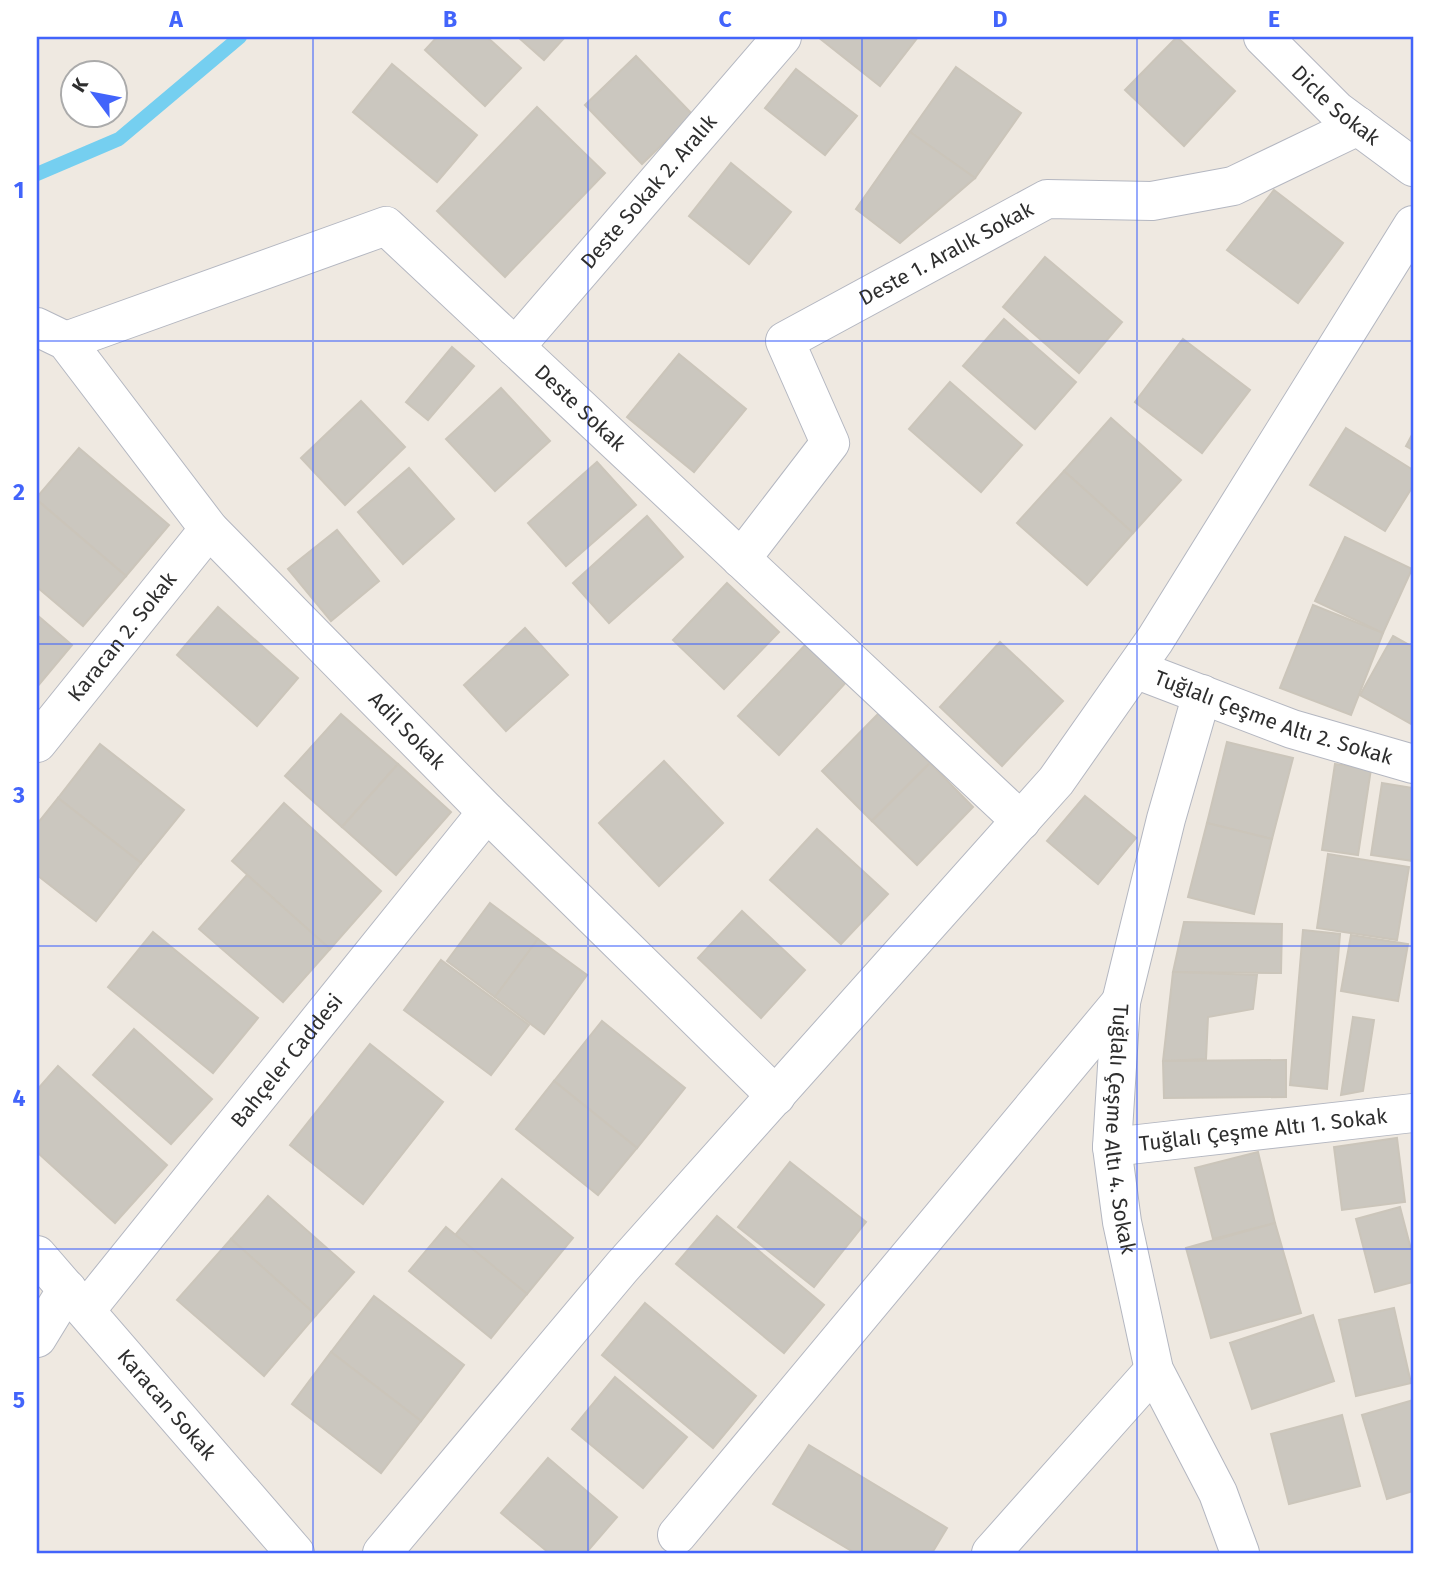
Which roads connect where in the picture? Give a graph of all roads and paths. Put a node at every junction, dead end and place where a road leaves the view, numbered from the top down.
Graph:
1 (782, 37) edge
2 (1263, 37) edge
3 (1358, 126) junction
4 (1413, 167) edge
5 (1413, 225) edge
6 (51, 334) edge
7 (514, 347) junction
8 (209, 529) junction
9 (741, 559) junction
10 (1135, 669) junction
11 (1202, 694) junction
12 (37, 743) edge
13 (1413, 764) edge
14 (487, 812) junction
15 (1021, 821) junction
16 (1121, 1002) junction
17 (776, 1096) junction
18 (1413, 1113) edge
19 (1112, 1147) junction
20 (37, 1255) edge
21 (76, 1299) junction
22 (37, 1338) edge
23 (1154, 1370) junction
24 (677, 1535) dead end
25 (295, 1553) edge
26 (382, 1553) edge
27 (991, 1553) edge
28 (1240, 1553) edge

1 - 7 street, Deste Sokak 2. Aralık
2 - 3 street, Dicle Sokak
3 - 4 street, Dicle Sokak
3 - 9 street, Deste 1. Aralık Sokak
5 - 10 street
6 - 7 street, Deste Sokak
6 - 8 street, Adil Sokak
7 - 9 street, Deste Sokak
8 - 12 street, Karacan 2. Sokak
8 - 14 street, Adil Sokak
9 - 15 street, Deste Sokak
10 - 11 street, Tuğlalı Çeşme Altı 2. Sokak
10 - 15 street
11 - 13 street, Tuğlalı Çeşme Altı 2. Sokak
11 - 16 street, Tuğlalı Çeşme Altı 4. Sokak
14 - 17 street, Adil Sokak
14 - 21 street, Bahçeler Caddesi
15 - 17 street
16 - 19 street, Tuğlalı Çeşme Altı 4. Sokak
16 - 24 street
17 - 26 street
18 - 19 street, Tuğlalı Çeşme Altı 1. Sokak
19 - 23 street, Tuğlalı Çeşme Altı 4. Sokak
20 - 21 street, Karacan Sokak
21 - 22 street, Bahçeler Caddesi
21 - 25 street, Karacan Sokak
23 - 27 street
23 - 28 street, Tuğlalı Çeşme Altı 4. Sokak

